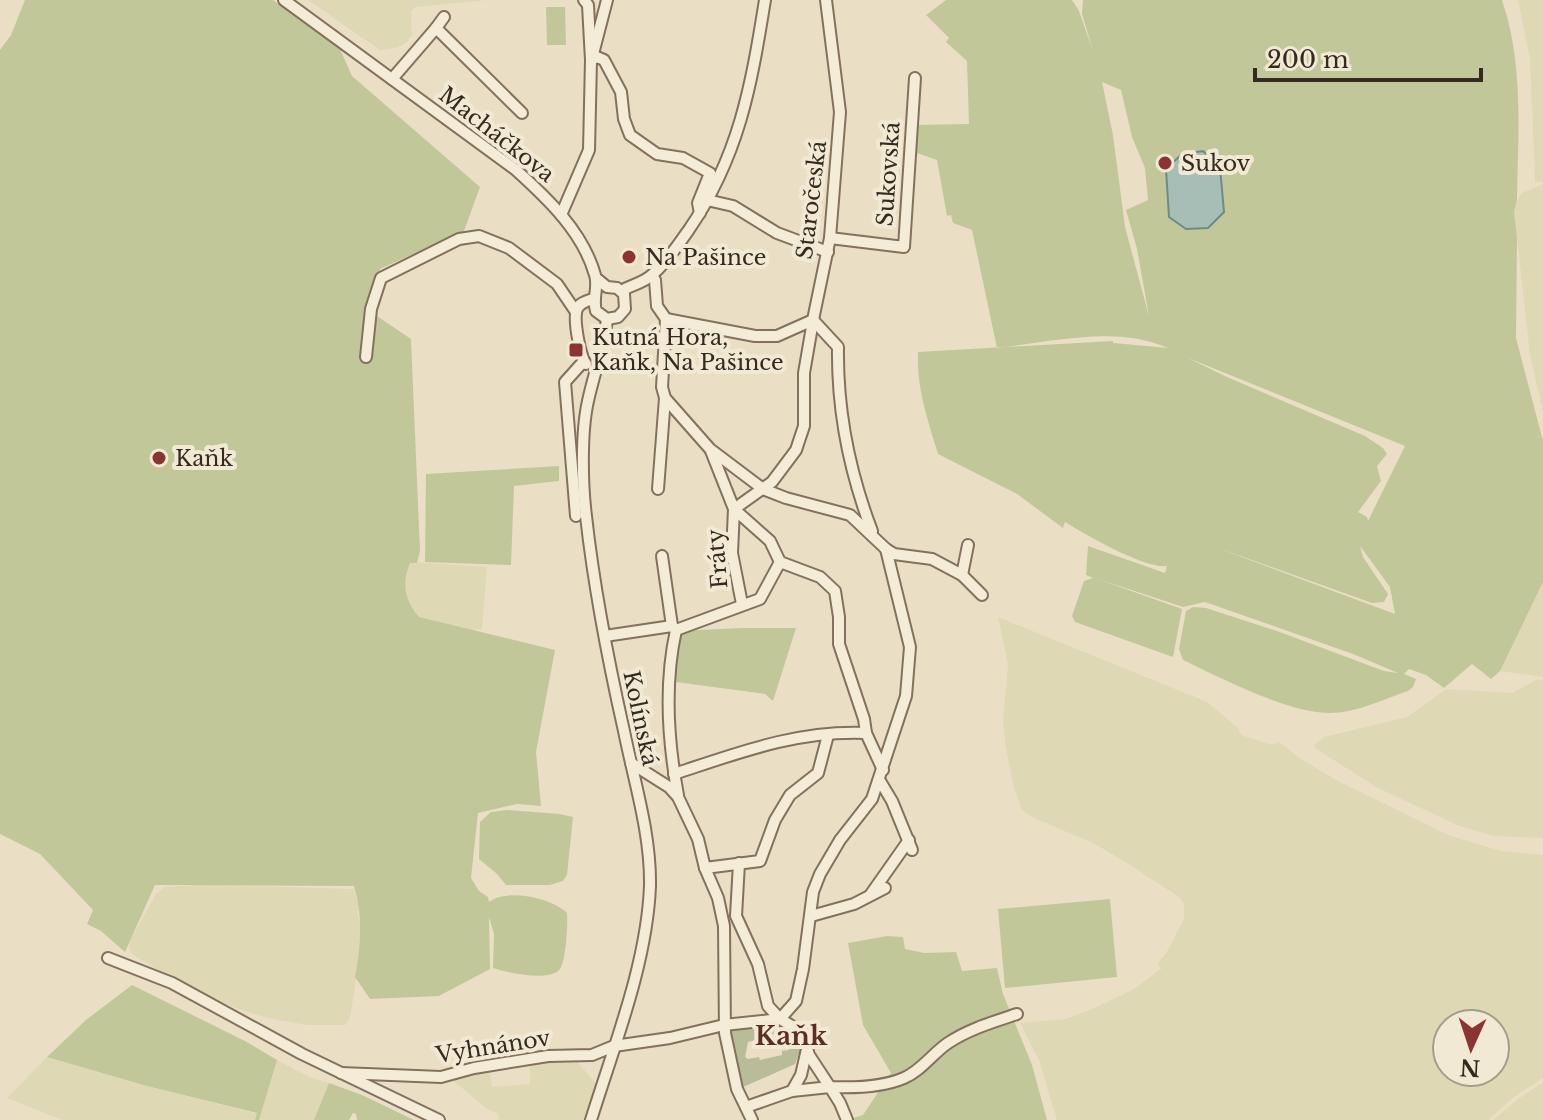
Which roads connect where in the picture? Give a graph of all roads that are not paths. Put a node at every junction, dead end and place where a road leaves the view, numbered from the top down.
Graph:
1 (284, 0) edge
2 (584, 0) edge
3 (607, 0) edge
4 (765, 0) edge
5 (826, 0) edge
6 (444, 17) dead end
7 (436, 28) junction
8 (591, 60) junction
9 (389, 76) junction
10 (915, 78) dead end
11 (522, 113) dead end
12 (707, 200) junction
13 (700, 213) junction
14 (561, 215) junction
15 (830, 238) junction
16 (828, 252) junction
17 (652, 276) junction
18 (596, 278) junction
19 (607, 287) junction
20 (623, 295) junction
21 (596, 296) junction
22 (576, 312) junction
23 (607, 319) junction
24 (666, 319) junction
25 (813, 320) junction
26 (366, 357) dead end
27 (583, 362) junction
28 (597, 370) junction
29 (665, 398) junction
30 (710, 449) junction
31 (658, 489) dead end
32 (763, 489) junction
33 (863, 508) junction
34 (734, 509) junction
35 (850, 515) junction
36 (576, 516) dead end
37 (873, 535) junction
38 (968, 545) dead end
39 (886, 549) junction
40 (662, 556) dead end
41 (780, 562) junction
42 (962, 575) junction
43 (982, 595) dead end
44 (742, 604) junction
45 (674, 628) junction
46 (605, 636) junction
47 (828, 735) junction
48 (868, 737) junction
49 (891, 742) junction
50 (631, 763) junction
51 (883, 770) junction
52 (674, 774) junction
53 (880, 781) junction
54 (678, 797) junction
55 (739, 863) junction
56 (705, 868) junction
57 (885, 888) dead end
58 (869, 897) junction
59 (811, 916) junction
60 (738, 923) junction
61 (724, 926) junction
62 (108, 958) dead end
63 (1017, 1014) dead end
64 (780, 1019) junction
65 (724, 1025) junction
66 (614, 1046) junction
67 (807, 1049) junction
68 (341, 1073) junction
69 (830, 1087) junction
70 (792, 1091) junction
71 (746, 1107) junction
72 (439, 1120) edge
73 (591, 1120) edge
74 (752, 1120) edge
75 (847, 1120) edge

1 - 9 street, Macháčkova
2 - 8 street
3 - 8 street
4 - 12 street
5 - 15 street, Staročeská
6 - 7 street
7 - 9 street
7 - 11 street
8 - 13 street
8 - 14 street
9 - 14 street, Macháčkova
10 - 15 street, Sukovská
12 - 13 street
12 - 16 street
13 - 17 street
14 - 18 street, Macháčkova
15 - 16 street, Staročeská
16 - 25 street, Staročeská
17 - 20 street
17 - 24 street
18 - 19 street
18 - 21 street
19 - 20 street
19 - 21 street
20 - 23 street
21 - 22 street
21 - 23 street
22 - 26 street
22 - 27 street
23 - 28 street, Kolínská
24 - 25 street
24 - 29 street
25 - 32 street, Staročeská
25 - 33 street
27 - 28 street
27 - 36 street
28 - 46 street, Kolínská
29 - 30 street
29 - 31 street
30 - 32 street
30 - 34 street
32 - 34 street, Staročeská
32 - 35 street
33 - 35 street
33 - 37 street
34 - 41 street
34 - 44 street, Fráty
35 - 37 street
37 - 39 street
38 - 42 street
39 - 42 street
39 - 49 street
40 - 45 street
41 - 44 street, Fráty
41 - 48 street
42 - 43 street
44 - 45 street, Fráty
45 - 46 street, Fráty
45 - 52 street
46 - 50 street, Kolínská
47 - 48 street
47 - 52 street
47 - 55 street
48 - 49 street
48 - 51 street
49 - 51 street
50 - 54 street
50 - 66 street, Kolínská
51 - 53 street
52 - 54 street
53 - 58 street
53 - 59 street
54 - 56 street
55 - 56 street
55 - 60 street
56 - 61 street
57 - 58 street
58 - 59 street
59 - 64 street
60 - 61 street
60 - 64 street
61 - 65 street
62 - 68 street
63 - 69 street
64 - 65 street, Vyhnánov
64 - 67 street
65 - 66 street, Vyhnánov
65 - 71 street
66 - 68 street, Vyhnánov
66 - 73 street, Kolínská
67 - 69 street
67 - 70 street
68 - 72 street
69 - 70 street
69 - 75 street
70 - 71 street
71 - 74 street

